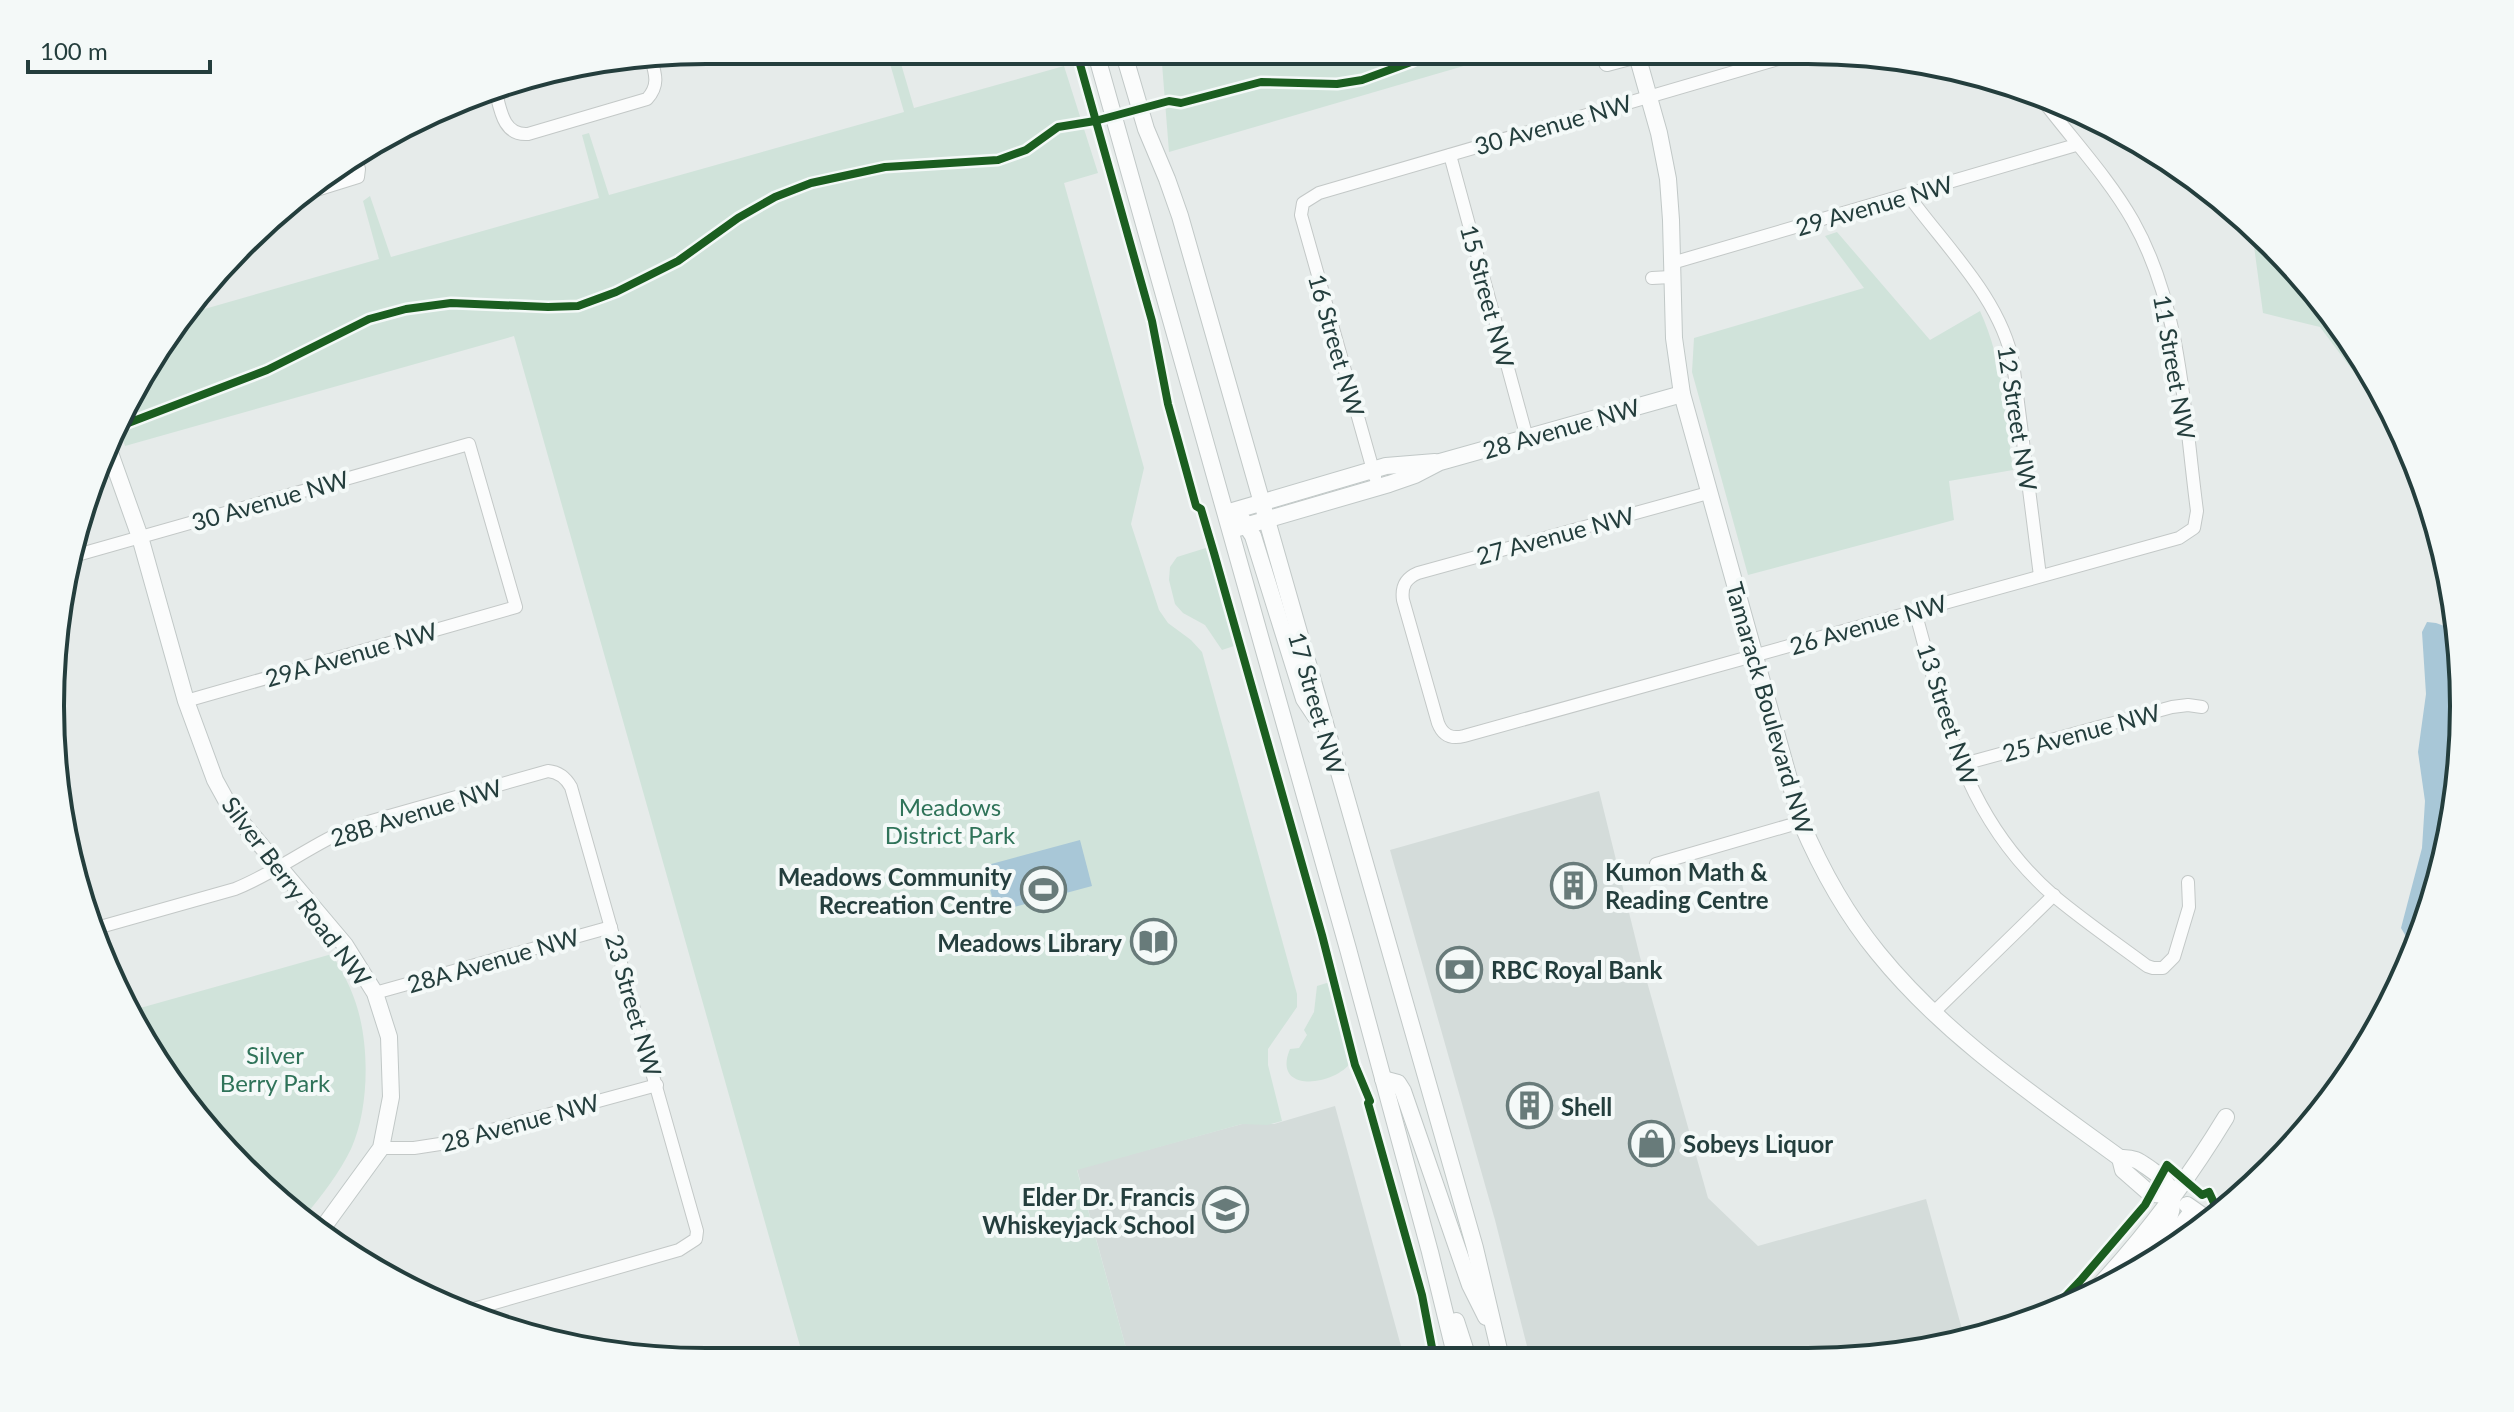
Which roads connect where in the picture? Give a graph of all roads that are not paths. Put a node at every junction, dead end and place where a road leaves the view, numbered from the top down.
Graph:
1 (1099, 64) edge
2 (1127, 64) edge
3 (1640, 64) edge
4 (1762, 64) edge
5 (653, 66) edge
6 (1649, 97) junction
7 (498, 99) edge
8 (2051, 112) edge
9 (2076, 145) junction
10 (1450, 155) junction
11 (358, 166) edge
12 (331, 186) edge
13 (1908, 195) junction
14 (1303, 203) joint
15 (1671, 270) junction
16 (1652, 278) dead end
17 (1682, 394) junction
18 (1527, 438) junction
19 (113, 461) edge
20 (1440, 462) junction
21 (1373, 469) junction
22 (1378, 488) junction
23 (1708, 493) junction
24 (1261, 502) junction
25 (1266, 520) junction
26 (1228, 522) junction
27 (1248, 525) junction
28 (2194, 528) joint
29 (140, 537) junction
30 (83, 553) edge
31 (2040, 576) junction
32 (516, 607) joint
33 (1915, 611) junction
34 (1754, 656) junction
35 (186, 701) junction
36 (2202, 707) dead end
37 (1325, 730) junction
38 (1448, 736) joint
39 (1960, 765) junction
40 (562, 775) joint
41 (1801, 822) junction
42 (1656, 864) dead end
43 (278, 867) junction
44 (2188, 882) dead end
45 (2054, 895) junction
46 (103, 926) edge
47 (611, 927) junction
48 (375, 993) junction
49 (1933, 1013) junction
50 (1383, 1079) junction
51 (657, 1085) junction
52 (2226, 1117) dead end
53 (381, 1148) junction
54 (2172, 1195) junction
55 (2193, 1210) junction
56 (2200, 1214) edge
57 (326, 1223) edge
58 (2177, 1231) edge
59 (2144, 1253) edge
60 (2112, 1271) edge
61 (1435, 1272) junction
62 (481, 1307) edge
63 (1498, 1340) junction
64 (1454, 1348) edge
65 (1465, 1348) edge
66 (1499, 1348) edge

1 - 26 main road, 17 Street NW
2 - 24 main road, 17 Street NW
3 - 6 main road, Tamarack Boulevard NW
4 - 6 street, 30 Avenue NW
5 - 7 street
6 - 10 street, 30 Avenue NW
6 - 15 main road, Tamarack Boulevard NW
8 - 9 street, 11 Street NW
9 - 13 street, 29 Avenue NW
9 - 28 street, 11 Street NW
10 - 14 street, 30 Avenue NW
10 - 18 street, 15 Street NW
11 - 12 street
13 - 15 street, 29 Avenue NW
13 - 31 street, 12 Street NW
14 - 21 street, 16 Street NW
15 - 16 street
15 - 17 main road, Tamarack Boulevard NW
17 - 18 main road, 28 Avenue NW
17 - 23 main road, Tamarack Boulevard NW
18 - 20 main road, 28 Avenue NW
19 - 29 main road, Silver Berry Road NW
20 - 21 main road, 28 Avenue NW
20 - 22 main road, 28 Avenue NW
21 - 22 street, 16 Street NW
21 - 24 main road, 28 Avenue NW
22 - 25 main road, 28 Avenue NW
23 - 34 main road, Tamarack Boulevard NW
23 - 38 street, 27 Avenue NW
24 - 25 main road, 17 Street NW
24 - 26 main road, 28 Avenue NW
25 - 27 main road, 28 Avenue NW
25 - 37 main road, 17 Street NW
26 - 27 main road
26 - 50 main road, 17 Street NW
27 - 37 main road
28 - 31 street, 26 Avenue NW
29 - 30 street, 30 Avenue NW
29 - 32 street, 30 Avenue NW
29 - 35 main road, Silver Berry Road NW
31 - 33 street, 26 Avenue NW
32 - 35 street, 29A Avenue NW
33 - 34 street, 26 Avenue NW
33 - 39 street, 13 Street NW
34 - 38 street, 26 Avenue NW
34 - 41 main road, Tamarack Boulevard NW
35 - 43 main road, Silver Berry Road NW
36 - 39 street, 25 Avenue NW
37 - 63 main road, 17 Street NW
39 - 45 street, 13 Street NW
40 - 43 street, 28B Avenue NW
40 - 47 street, 23 Street NW
41 - 42 street
41 - 49 main road, Tamarack Boulevard NW
43 - 46 street, 28B Avenue NW
43 - 48 main road, Silver Berry Road NW
44 - 45 street, 13 Street NW
45 - 49 street
47 - 48 street, 28A Avenue NW
47 - 51 street, 23 Street NW
48 - 53 main road, Silver Berry Road NW
49 - 54 main road, Tamarack Boulevard NW
50 - 61 main road, 17 Street NW
50 - 63 main road
51 - 53 street, 28 Avenue NW
51 - 62 street, 23 Street NW
52 - 54 main road
53 - 57 main road, Silver Berry Road NW
54 - 55 main road, Tamarack Boulevard NW
54 - 59 main road
54 - 60 main road
55 - 56 main road, Tamarack Boulevard NW
55 - 58 main road
61 - 64 main road, 17 Street NW
61 - 65 main road
63 - 66 main road, 17 Street NW

